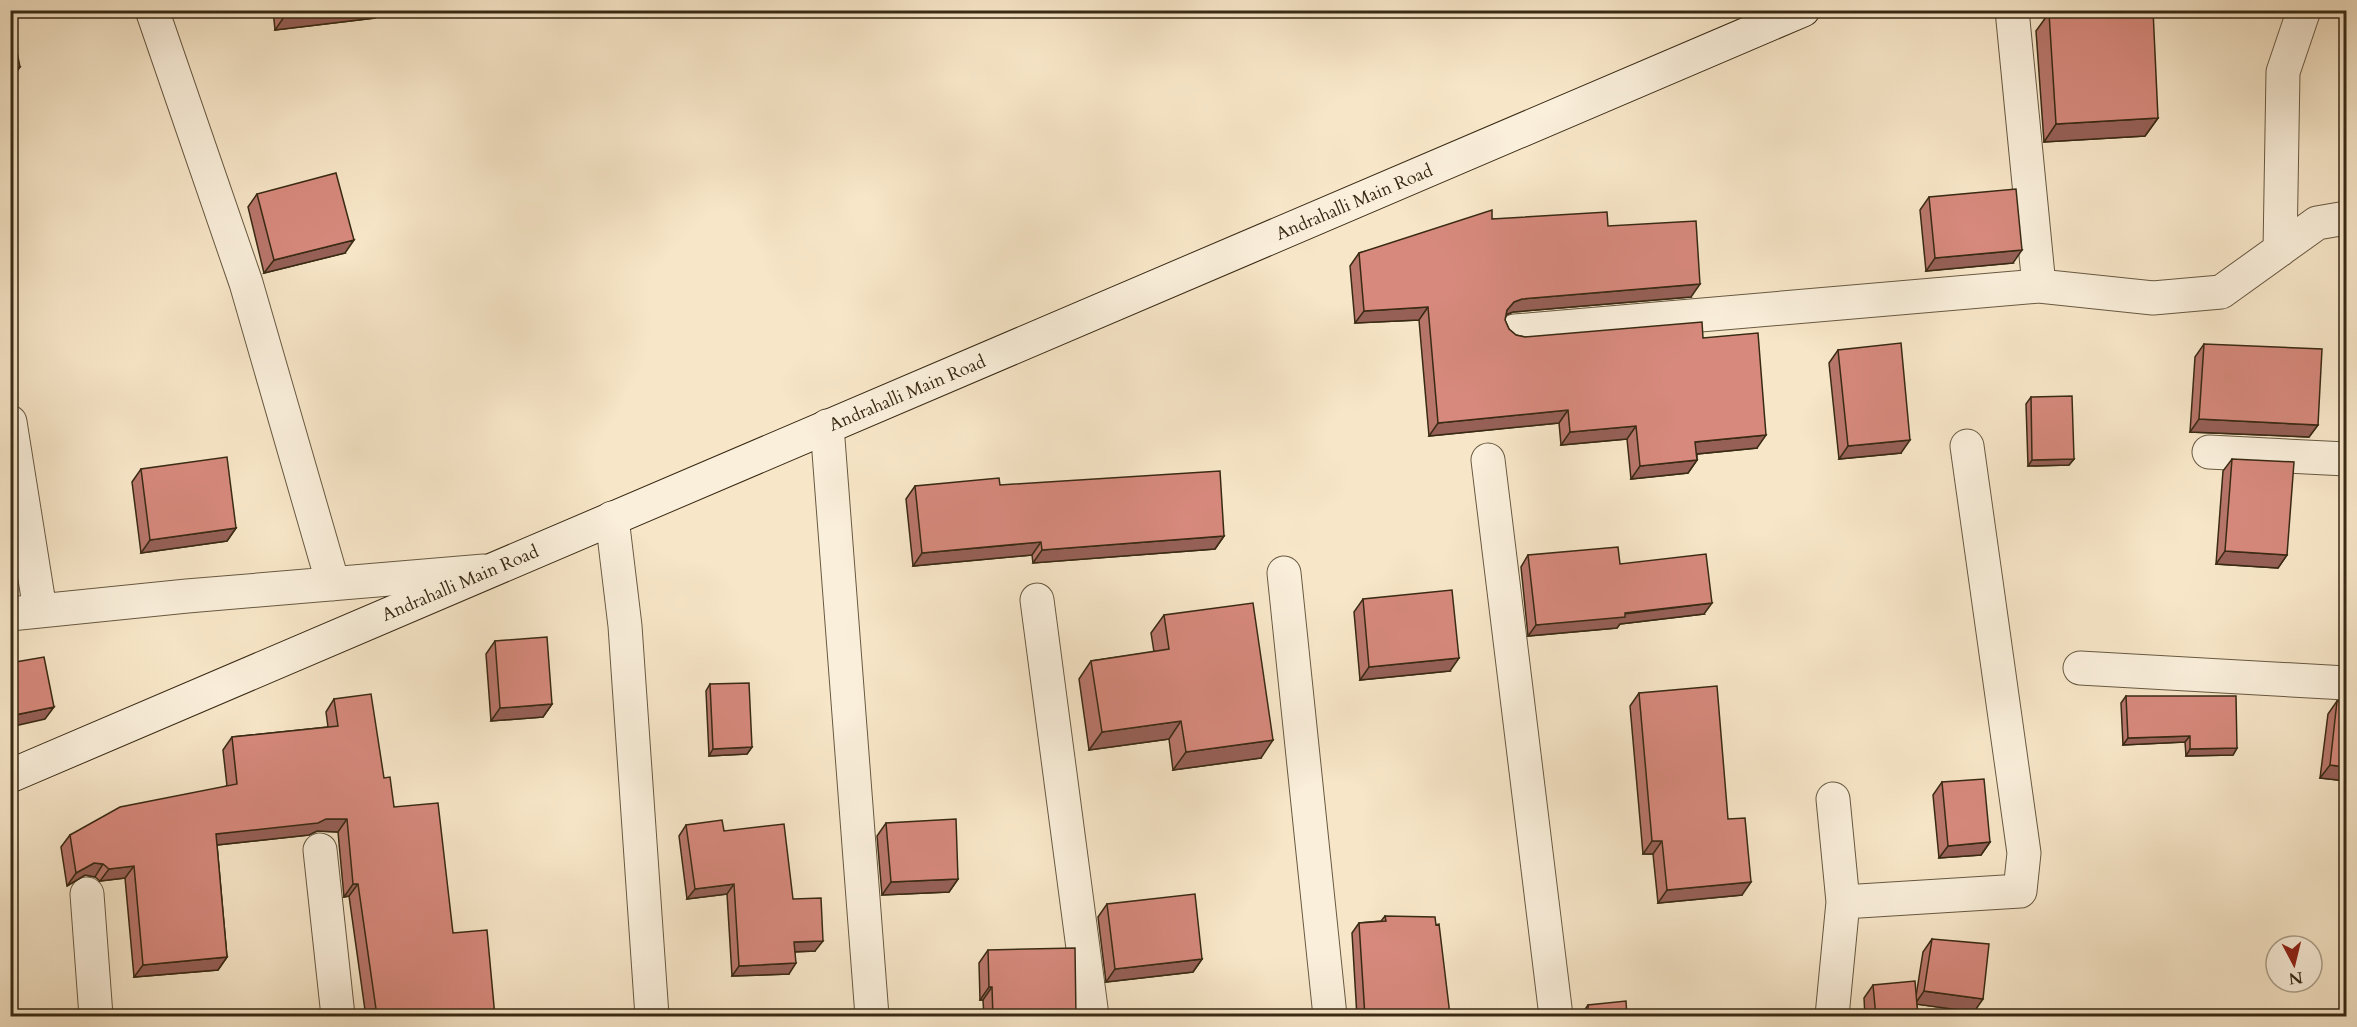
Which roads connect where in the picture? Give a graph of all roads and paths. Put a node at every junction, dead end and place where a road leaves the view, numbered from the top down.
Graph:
1 (152, 10) edge
2 (1803, 10) edge
3 (2012, 10) edge
4 (2306, 11) edge
5 (2346, 218) edge
6 (2280, 250) junction
7 (2039, 286) junction
8 (1515, 331) edge
9 (10, 422) edge
10 (827, 426) junction
11 (1967, 446) dead end
12 (2209, 452) dead end
13 (2346, 459) edge
14 (1488, 460) dead end
15 (612, 518) junction
16 (489, 571) junction
17 (1284, 573) dead end
18 (333, 584) junction
19 (1037, 600) dead end
20 (25, 612) edge
21 (2079, 668) dead end
22 (2346, 683) edge
23 (10, 776) edge
24 (1833, 799) dead end
25 (320, 850) dead end
26 (87, 894) dead end
27 (1843, 902) junction
28 (96, 1017) edge
29 (338, 1017) edge
30 (652, 1017) edge
31 (872, 1017) edge
32 (1092, 1017) edge
33 (1330, 1017) edge
34 (1556, 1017) edge
35 (1832, 1017) edge

1 - 18 street
2 - 10 street, Andrahalli Main Road
3 - 7 street
4 - 6 street
5 - 6 street
6 - 7 street
7 - 8 street
9 - 20 street
10 - 15 street, Andrahalli Main Road
10 - 31 street
11 - 27 street
12 - 13 street
14 - 34 street
15 - 16 street, Andrahalli Main Road
15 - 30 street
16 - 18 street
16 - 23 street, Andrahalli Main Road
17 - 33 street
18 - 20 street
19 - 32 street
21 - 22 street
24 - 27 street
25 - 29 street
26 - 28 street
27 - 35 street

